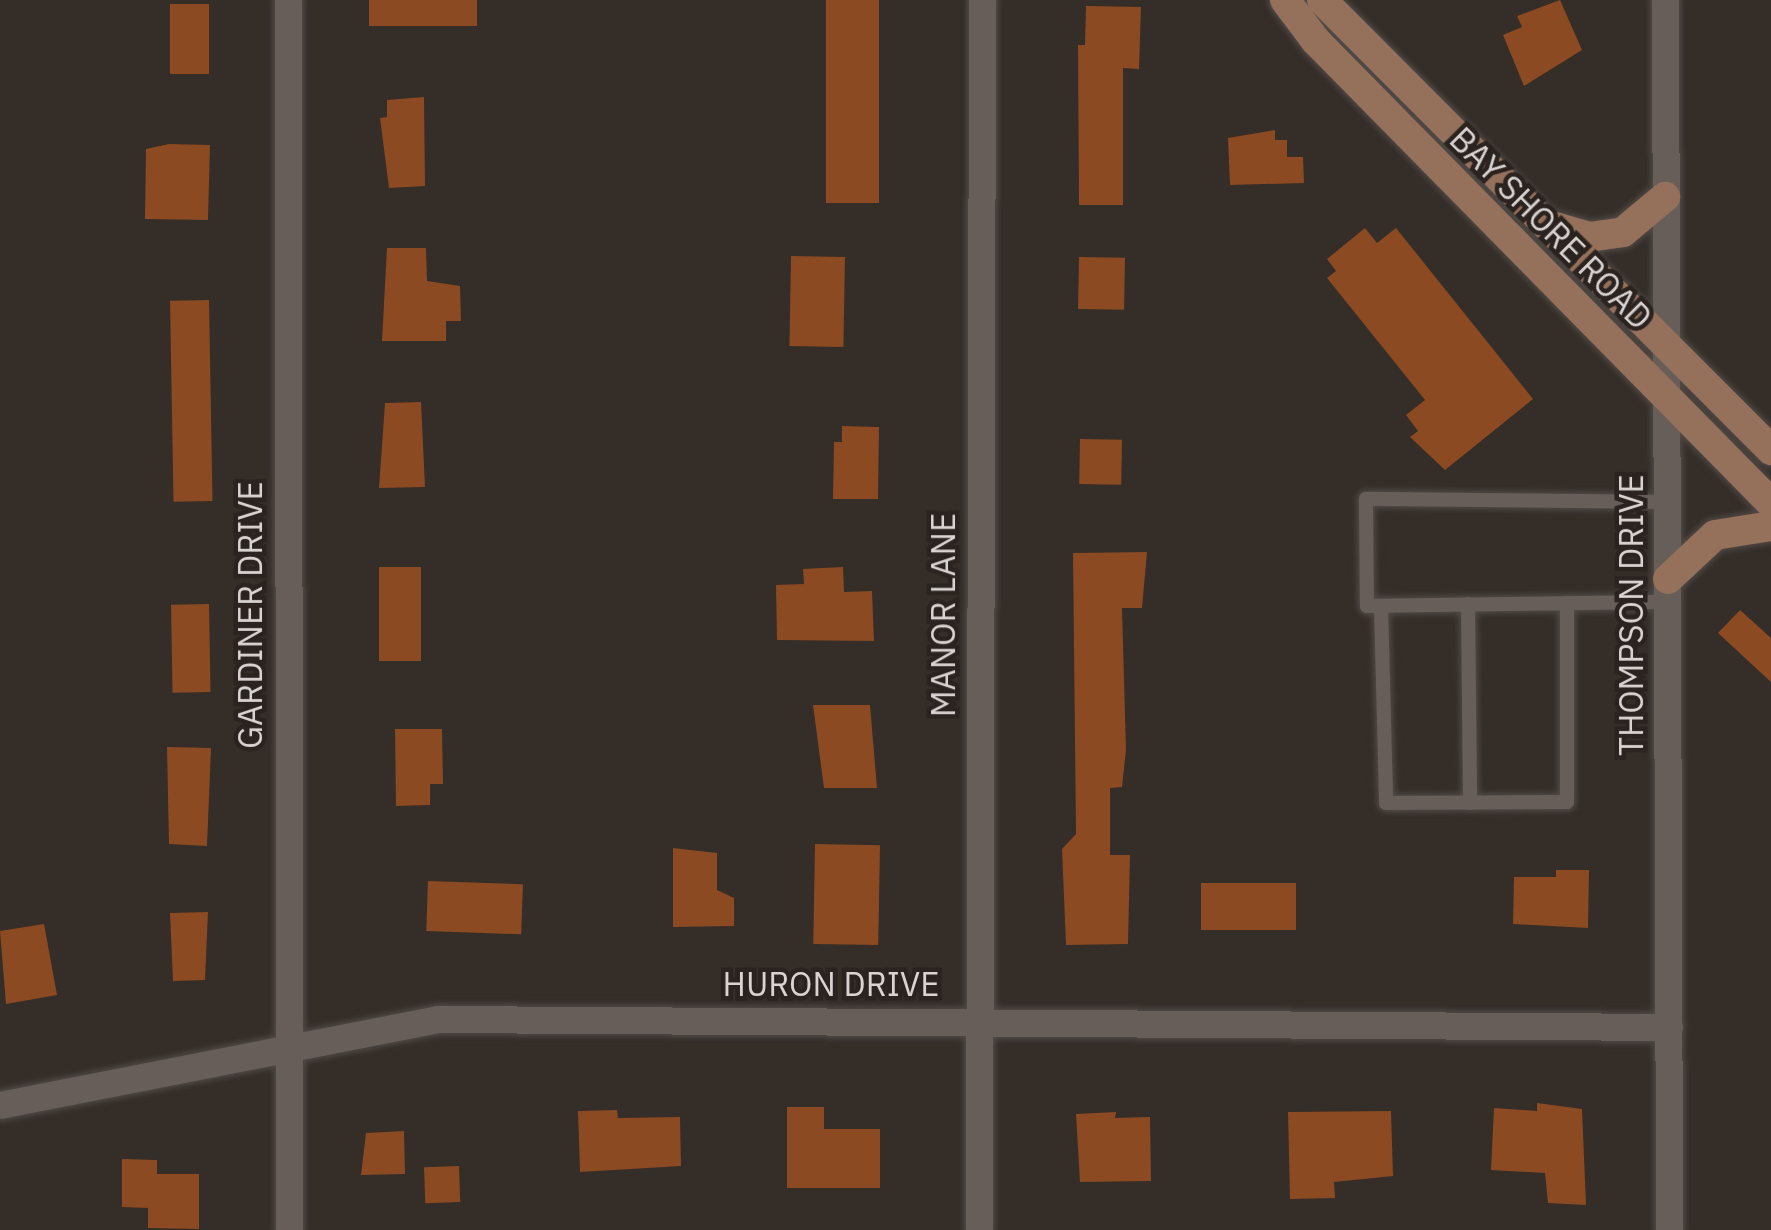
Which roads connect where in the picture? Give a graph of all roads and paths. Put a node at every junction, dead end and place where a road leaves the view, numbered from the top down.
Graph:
1 (288, 0) edge
2 (982, 0) edge
3 (1285, 0) edge
4 (1322, 0) edge
5 (1665, 0) edge
6 (1665, 197) junction
7 (1550, 226) junction
8 (1666, 344) junction
9 (1666, 397) junction
10 (1771, 451) edge
11 (1667, 502) junction
12 (1771, 503) edge
13 (1771, 526) edge
14 (1668, 590) junction
15 (1567, 603) junction
16 (1468, 604) junction
17 (1382, 606) junction
18 (1469, 803) junction
19 (978, 1021) junction
20 (1669, 1027) junction
21 (289, 1046) junction
22 (0, 1105) edge
23 (289, 1230) edge
24 (979, 1230) edge
25 (1670, 1230) edge

1 - 21 street, GARDINER DRIVE
2 - 19 street, MANOR LANE
3 - 9 main road, BAY SHORE ROAD
4 - 7 main road, BAY SHORE ROAD
5 - 6 street, THOMPSON DRIVE
6 - 7 main road
6 - 8 street, THOMPSON DRIVE
7 - 8 main road, BAY SHORE ROAD
8 - 9 street, THOMPSON DRIVE
8 - 10 main road, BAY SHORE ROAD
9 - 11 street, THOMPSON DRIVE
9 - 12 main road, BAY SHORE ROAD
11 - 14 street, THOMPSON DRIVE
11 - 17 lane
13 - 14 main road
14 - 15 lane
14 - 20 street, THOMPSON DRIVE
15 - 16 lane
15 - 18 lane
16 - 17 lane
16 - 18 lane
17 - 18 lane
19 - 20 street, HURON DRIVE
19 - 21 street, HURON DRIVE
19 - 24 street, MANOR LANE
20 - 25 street, THOMPSON DRIVE
21 - 22 street, HURON DRIVE
21 - 23 street, GARDINER DRIVE

